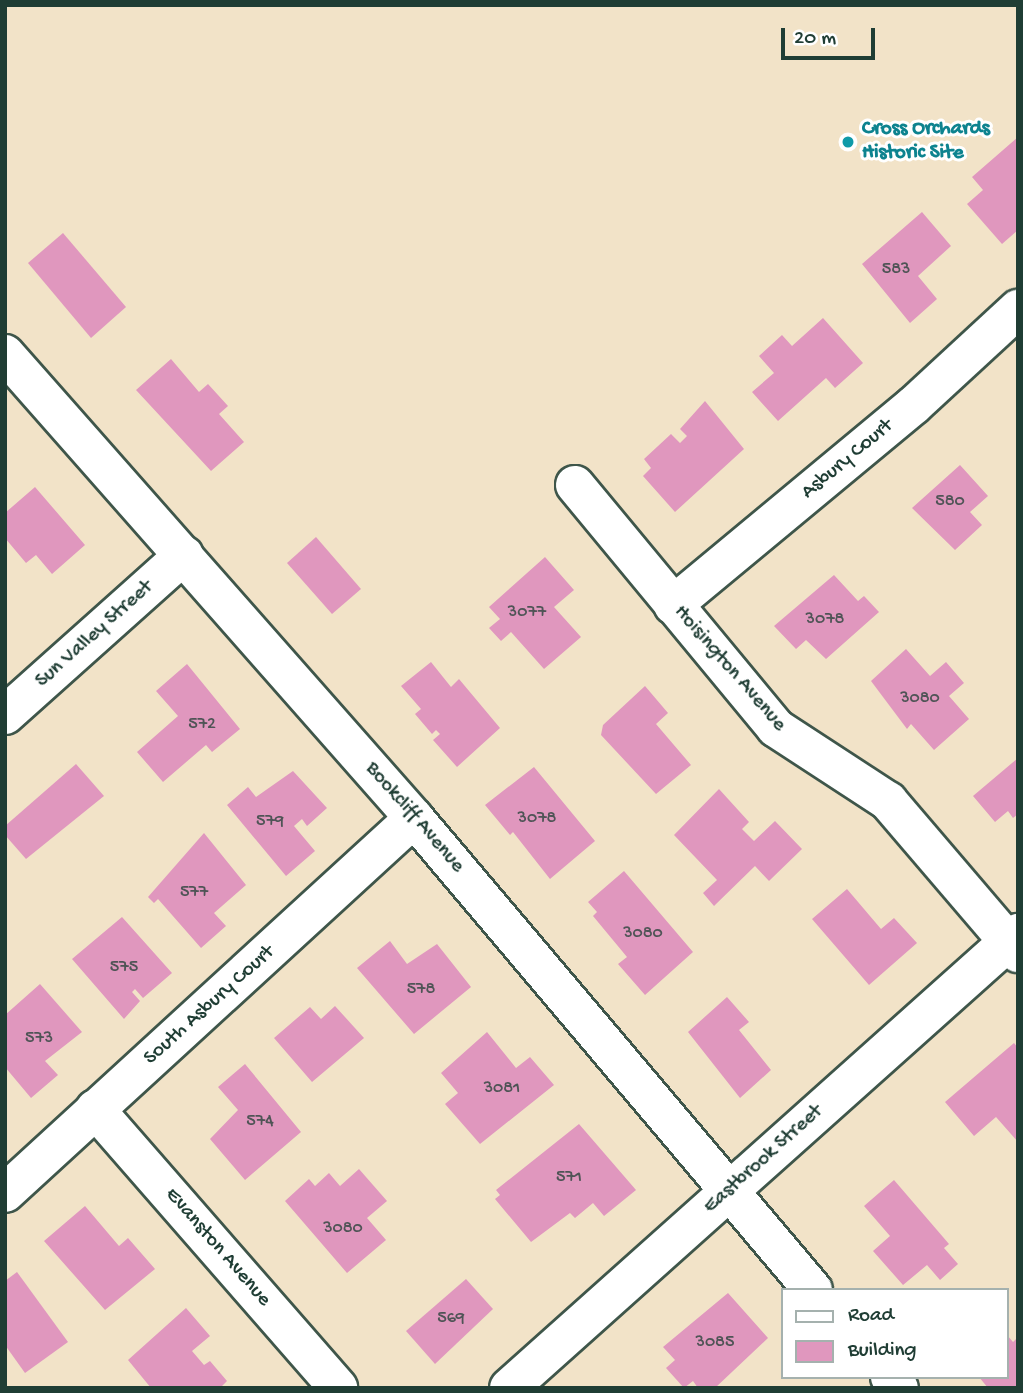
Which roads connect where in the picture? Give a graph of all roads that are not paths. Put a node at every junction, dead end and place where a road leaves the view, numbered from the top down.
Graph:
1 (1018, 309) edge
2 (5, 354) edge
3 (575, 485) dead end
4 (184, 555) junction
5 (673, 606) junction
6 (5, 715) edge
7 (414, 818) junction
8 (1014, 943) edge
9 (95, 1110) junction
10 (728, 1192) junction
11 (5, 1194) edge
12 (811, 1288) edge
13 (338, 1388) edge
14 (509, 1388) edge

1 - 5 street, Asbury Court
2 - 4 street, Bookcliff Avenue
3 - 5 street, Hoisington Avenue
4 - 6 street, Sun Valley Street
4 - 7 street, Bookcliff Avenue
5 - 8 street, Hoisington Avenue
7 - 9 street, South Asbury Court
7 - 10 street, Bookcliff Avenue
8 - 10 street, Eastbrook Street
9 - 11 street, South Asbury Court
9 - 13 street, Evanston Avenue
10 - 12 street, Bookcliff Avenue
10 - 14 street, Eastbrook Street

